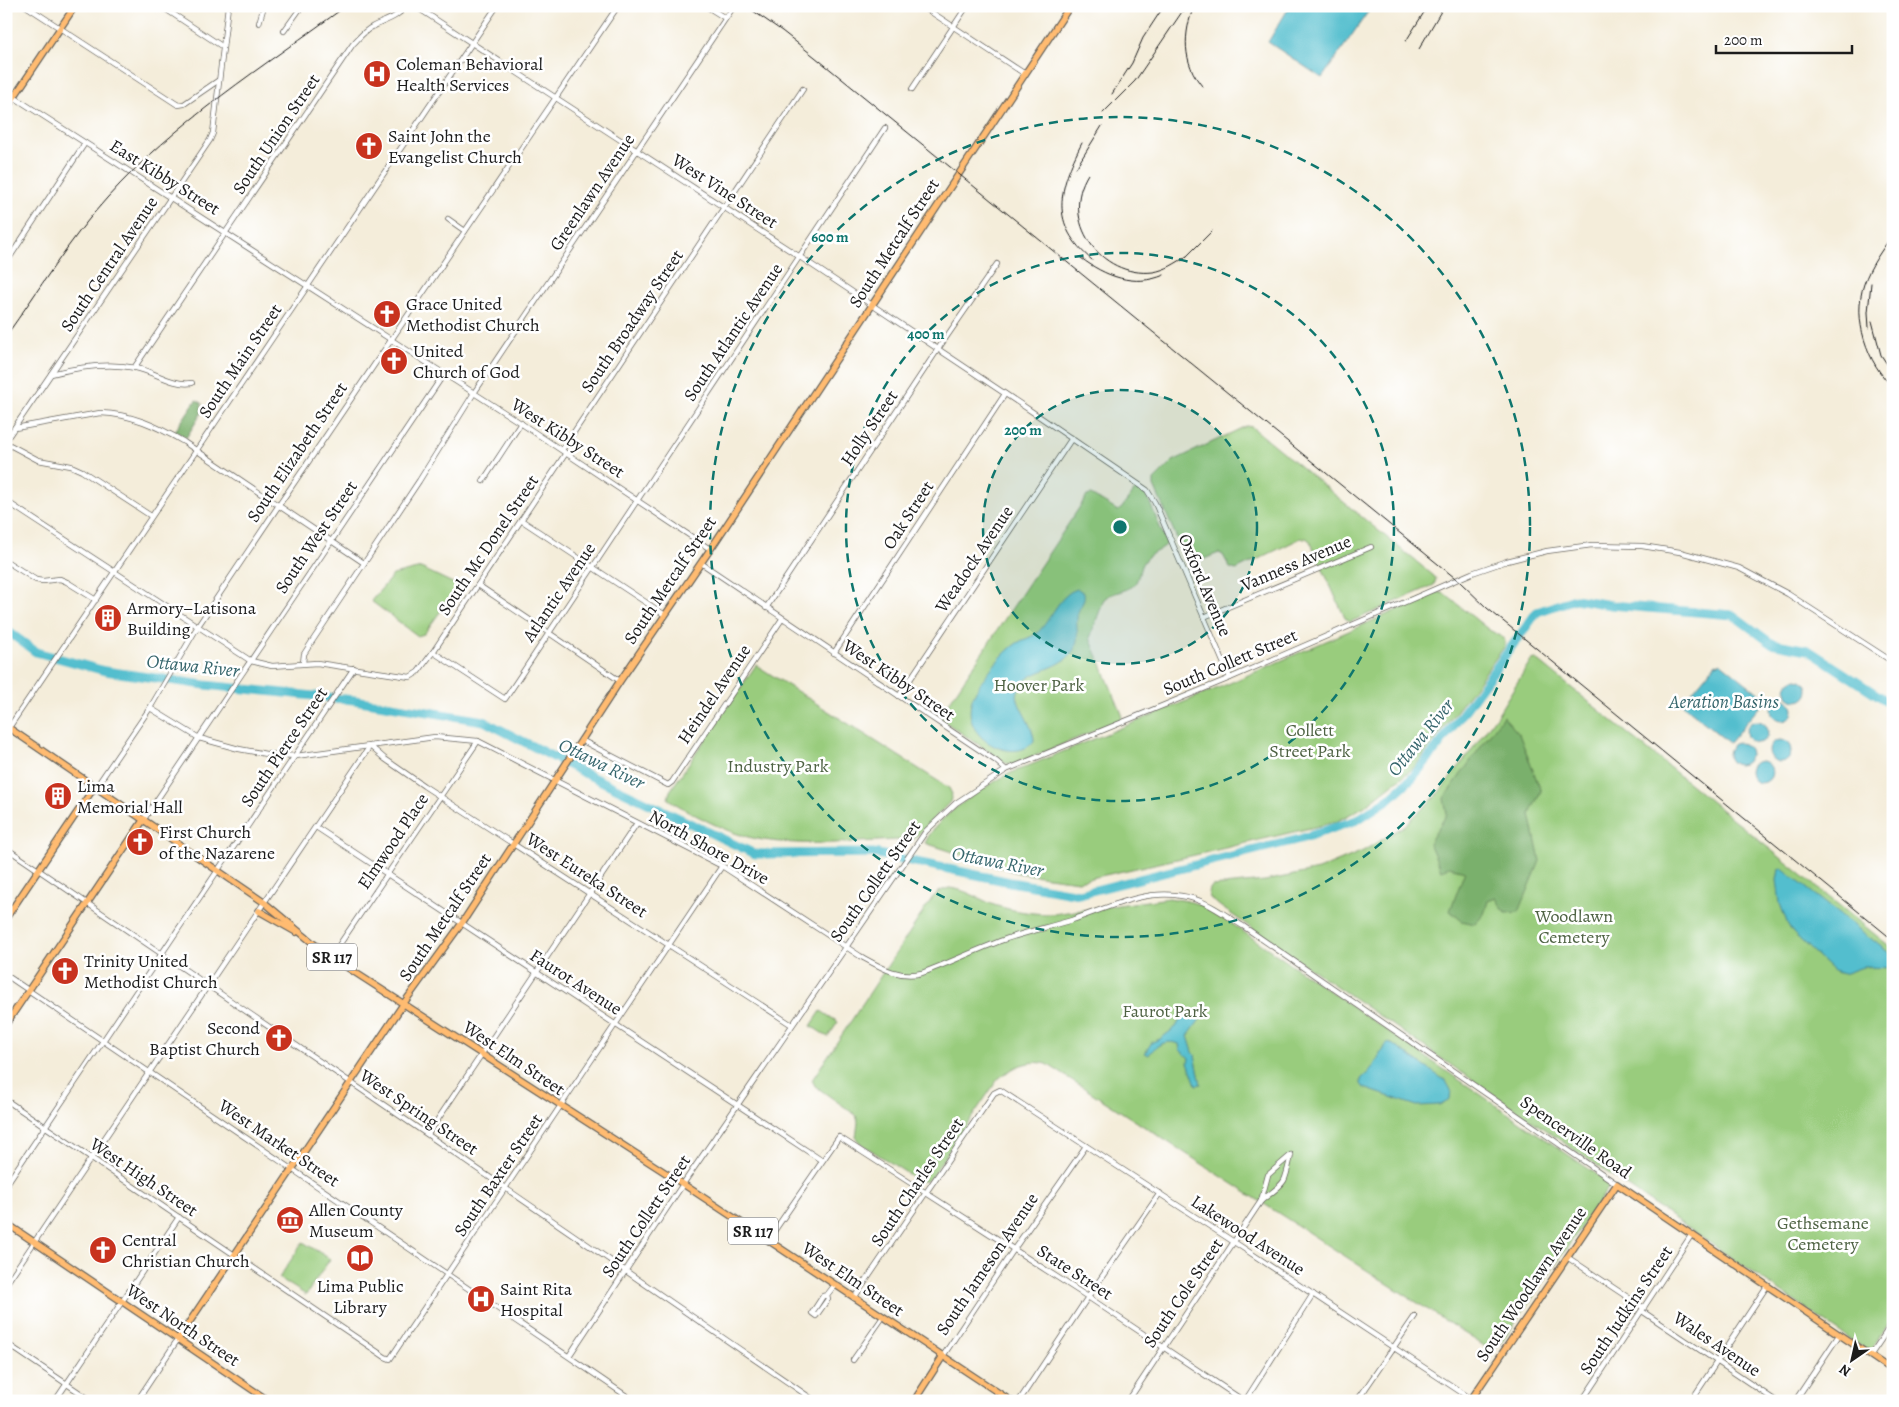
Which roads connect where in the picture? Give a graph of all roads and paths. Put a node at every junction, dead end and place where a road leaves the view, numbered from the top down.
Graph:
1 (26, 6) edge
2 (76, 6) edge
3 (161, 6) edge
4 (228, 6) edge
5 (264, 6) edge
6 (302, 6) edge
7 (406, 6) edge
8 (415, 6) edge
9 (497, 6) edge
10 (618, 6) edge
11 (706, 6) edge
12 (734, 6) edge
13 (922, 6) edge
14 (967, 6) edge
15 (1070, 6) edge
16 (725, 18) junction
17 (259, 23) dead end
18 (954, 26) junction
19 (60, 29) junction
20 (284, 31) dead end
21 (472, 43) junction
22 (223, 47) junction
23 (1025, 74) junction
24 (219, 80) junction
25 (802, 88) dead end
26 (912, 89) dead end
27 (6, 92) edge
28 (14, 97) junction
29 (556, 97) junction
30 (6, 109) edge
31 (885, 128) dead end
32 (85, 143) junction
33 (636, 150) junction
34 (170, 198) junction
35 (724, 207) junction
36 (448, 219) dead end
37 (465, 231) junction
38 (227, 232) junction
39 (800, 257) junction
40 (6, 263) edge
41 (997, 264) dead end
42 (308, 287) junction
43 (872, 305) junction
44 (392, 339) junction
45 (938, 349) junction
46 (134, 368) junction
47 (51, 374) junction
48 (444, 374) junction
49 (192, 383) dead end
50 (474, 393) junction
51 (1005, 394) junction
52 (522, 423) junction
53 (15, 428) junction
54 (1072, 438) junction
55 (6, 442) edge
56 (196, 450) junction
57 (564, 451) junction
58 (483, 481) dead end
59 (6, 501) edge
60 (637, 501) junction
61 (1155, 503) joint
62 (279, 505) junction
63 (151, 516) junction
64 (521, 520) junction
65 (332, 541) junction
66 (1371, 547) dead end
67 (710, 549) junction
68 (6, 561) edge
69 (364, 562) junction
70 (701, 563) junction
71 (593, 567) junction
72 (115, 572) junction
73 (478, 585) junction
74 (96, 600) junction
75 (766, 608) junction
76 (665, 615) junction
77 (1204, 617) junction
78 (782, 619) junction
79 (198, 626) junction
80 (549, 633) junction
81 (433, 652) junction
82 (834, 653) junction
83 (251, 661) junction
84 (1893, 662) edge
85 (303, 663) junction
86 (354, 668) junction
87 (1230, 678) junction
88 (620, 680) junction
89 (899, 696) junction
90 (150, 708) junction
91 (7, 729) edge
92 (199, 738) junction
93 (581, 740) junction
94 (478, 741) junction
95 (370, 746) junction
96 (296, 756) junction
97 (1006, 770) junction
98 (554, 781) junction
99 (96, 787) junction
100 (440, 796) junction
101 (144, 820) junction
102 (637, 823) junction
103 (316, 827) junction
104 (513, 843) junction
105 (6, 848) edge
106 (722, 866) junction
107 (38, 870) junction
108 (218, 870) junction
109 (388, 874) junction
110 (591, 894) junction
111 (265, 903) junction
112 (88, 904) junction
113 (259, 911) junction
114 (6, 918) edge
115 (462, 922) junction
116 (1242, 926) joint
117 (302, 934) junction
118 (669, 944) junction
119 (846, 946) junction
120 (161, 954) junction
121 (332, 957) junction
122 (536, 972) junction
123 (6, 976) edge
124 (207, 985) junction
125 (30, 991) junction
126 (404, 1003) junction
127 (6, 1024) edge
128 (616, 1025) junction
129 (792, 1025) junction
130 (103, 1040) junction
131 (482, 1054) junction
132 (149, 1072) junction
133 (351, 1083) junction
134 (1006, 1094) joint
135 (6, 1100) edge
136 (738, 1105) junction
137 (561, 1107) junction
138 (45, 1127) junction
139 (428, 1134) junction
140 (1086, 1146) junction
141 (91, 1158) junction
142 (822, 1160) junction
143 (292, 1169) junction
144 (683, 1184) junction
145 (1617, 1184) junction
146 (6, 1185) edge
147 (506, 1188) junction
148 (926, 1192) junction
149 (1160, 1193) junction
150 (1262, 1201) junction
151 (178, 1217) junction
152 (6, 1223) edge
153 (1692, 1234) junction
154 (768, 1240) junction
155 (35, 1242) junction
156 (1234, 1242) junction
157 (1014, 1249) junction
158 (236, 1256) junction
159 (1567, 1257) junction
160 (626, 1271) junction
161 (448, 1275) junction
162 (6, 1284) edge
163 (834, 1286) junction
164 (1767, 1286) junction
165 (1313, 1294) junction
166 (827, 1295) dead end
167 (1088, 1297) junction
168 (854, 1298) junction
169 (123, 1302) junction
170 (1643, 1309) junction
171 (1415, 1316) dead end
172 (883, 1317) junction
173 (1893, 1322) edge
174 (1839, 1335) junction
175 (178, 1339) junction
176 (6, 1343) edge
177 (1164, 1348) junction
178 (1392, 1348) junction
179 (569, 1356) junction
180 (943, 1356) junction
181 (1870, 1356) junction
182 (392, 1358) joint
183 (853, 1360) dead end
184 (1717, 1361) junction
185 (1893, 1371) edge
186 (67, 1384) junction
187 (1893, 1397) edge
188 (1472, 1400) edge
189 (55, 1401) edge
190 (92, 1401) edge
191 (137, 1401) edge
192 (269, 1401) edge
193 (634, 1401) edge
194 (815, 1401) edge
195 (914, 1401) edge
196 (1012, 1401) edge
197 (1019, 1401) edge
198 (1128, 1401) edge
199 (1244, 1401) edge
200 (1357, 1401) edge
201 (1582, 1401) edge
202 (1691, 1401) edge
203 (1776, 1401) edge
204 (1795, 1401) edge
205 (1890, 1401) edge

1 - 19 street
2 - 19 main road
3 - 22 street
4 - 22 street, South Central Avenue
5 - 17 street
6 - 20 street
7 - 38 street, South Union Street
8 - 21 street, West Vine Street
9 - 21 street, South Main Street
10 - 29 street, South Elizabeth Street
11 - 16 street
12 - 16 street, Greenlawn Avenue
13 - 18 street
14 - 18 street
15 - 23 main road, South Metcalf Street
16 - 33 street, Greenlawn Avenue
18 - 23 street
18 - 26 street
19 - 24 street
19 - 28 main road
21 - 29 street, West Vine Street
21 - 42 street, South Main Street
22 - 24 street, South Central Avenue
23 - 43 main road, South Metcalf Street
24 - 34 street, South Central Avenue
25 - 35 street, South Broadway Street
27 - 28 street, East Kibby Street
28 - 30 main road
28 - 32 street, East Kibby Street
29 - 33 street, West Vine Street
29 - 37 street, South Elizabeth Street
31 - 39 street, South Atlantic Avenue
32 - 34 street, East Kibby Street
32 - 40 street
33 - 35 street, West Vine Street
33 - 50 street, Greenlawn Avenue
34 - 38 street, East Kibby Street
34 - 47 street, South Central Avenue
35 - 39 street, West Vine Street
35 - 57 street, South Broadway Street
36 - 37 street
37 - 44 street, South Elizabeth Street
38 - 42 street, East Kibby Street
38 - 46 street, South Union Street
39 - 43 street, West Vine Street
39 - 60 street, South Atlantic Avenue
41 - 45 street, Holly Street
42 - 44 street, West Kibby Street
42 - 56 street, South Main Street
43 - 45 street, West Vine Street
43 - 67 main road, South Metcalf Street
44 - 48 street, West Kibby Street
44 - 62 street, South Elizabeth Street
45 - 51 street, West Vine Street
45 - 75 street, Holly Street
46 - 47 street
46 - 49 street
47 - 53 street, South Central Avenue
48 - 50 street, West Kibby Street
48 - 65 street, South West Street
50 - 52 street, West Kibby Street
50 - 69 street, Greenlawn Avenue
51 - 54 street, West Vine Street
51 - 82 street, Oak Street
52 - 57 street, West Kibby Street
52 - 58 street
53 - 55 street, South Central Avenue
53 - 56 street
54 - 61 street, West Vine Street
54 - 89 street, Weadock Avenue
55 - 63 street
56 - 62 street
56 - 63 street, South Main Street
57 - 60 street, West Kibby Street
57 - 64 street, South Mc Donel Street
59 - 72 street
60 - 67 street, West Kibby Street
60 - 71 street, Atlantic Avenue
61 - 77 street, Oxford Avenue
62 - 65 street
62 - 79 street, South Elizabeth Street
63 - 72 street, South Main Street
64 - 71 street
64 - 73 street, South Mc Donel Street
65 - 69 street
65 - 83 street, South West Street
66 - 77 street, Vanness Avenue
67 - 70 main road, South Metcalf Street
68 - 74 street
69 - 85 street, Greenlawn Avenue
70 - 75 street, West Kibby Street
70 - 76 main road, South Metcalf Street
71 - 76 street
71 - 80 street, Atlantic Avenue
72 - 74 street, South Main Street
72 - 79 street
73 - 80 street
73 - 81 street, South Mc Donel Street
74 - 91 street, South Main Street
75 - 78 street, West Kibby Street
76 - 88 main road, South Metcalf Street
77 - 87 street, Oxford Avenue
78 - 82 street, West Kibby Street
78 - 93 street, Heindel Avenue
79 - 83 street
79 - 90 street, South Elizabeth Street
80 - 81 street, Atlantic Avenue
80 - 88 street
81 - 86 street, South Mc Donel Street
82 - 89 street, West Kibby Street
83 - 85 street
83 - 92 street, South West Street
84 - 87 street, South Collett Street
85 - 86 street
86 - 96 street, South Pierce Street
87 - 97 street, South Collett Street
88 - 93 main road, South Metcalf Street
89 - 97 street, West Kibby Street
90 - 92 street, North Shore Drive
90 - 99 street, South Elizabeth Street
91 - 99 main road, West Elm Street / SR 117
92 - 96 street, North Shore Drive
92 - 101 street, South West Street
93 - 98 main road, South Metcalf Street
94 - 95 street, North Shore Drive
94 - 98 street, North Shore Drive
94 - 100 street, Elmwood Place
95 - 96 street, North Shore Drive
95 - 100 street, West Eureka Street
95 - 103 street
96 - 108 street, South Pierce Street
97 - 119 street, South Collett Street
98 - 102 street, North Shore Drive
98 - 104 main road, South Metcalf Street
99 - 101 main road, West Elm Street / SR 117
99 - 107 main road, South Elizabeth Street
100 - 104 street, West Eureka Street
100 - 109 street, Elmwood Place
101 - 108 main road, West Elm Street / SR 117
101 - 112 main road, South West Street
102 - 106 street, North Shore Drive
102 - 110 street
103 - 109 street, Faurot Avenue
103 - 111 street
104 - 110 street, West Eureka Street
104 - 115 main road, South Metcalf Street
105 - 107 street, West Spring Street
106 - 118 street, South Baxter Street
106 - 119 street, North Shore Drive
107 - 112 street, West Spring Street
107 - 114 main road, South Elizabeth Street
108 - 111 main road, West Elm Street / SR 117
108 - 120 street, South Pierce Street
109 - 115 street, Faurot Avenue
109 - 121 street, Elmwood Place
110 - 118 street, West Eureka Street
110 - 122 street
111 - 113 street
111 - 117 main road, West Elm Street / SR 117
112 - 120 street, West Spring Street
112 - 125 main road, South West Street
113 - 117 main road
113 - 124 street
115 - 122 street, Faurot Avenue
115 - 126 main road, South Metcalf Street
116 - 119 street, North Shore Drive
116 - 145 street, Spencerville Road
117 - 121 main road, West Elm Street / SR 117
118 - 128 street, South Baxter Street
118 - 129 street, West Eureka Street
119 - 129 street, South Collett Street
120 - 124 street, West Spring Street
120 - 130 street, South Pierce Street
121 - 126 main road, West Elm Street / SR 117
122 - 128 street, Faurot Avenue
122 - 131 street
123 - 125 street, West Market Street
124 - 132 street
124 - 133 street, West Spring Street
125 - 127 main road, South West Street
125 - 130 street, West Market Street
126 - 131 main road, West Elm Street / SR 117
126 - 133 main road, South Metcalf Street
128 - 136 street, Faurot Avenue
128 - 137 street, South Baxter Street
129 - 136 street, South Collett Street
130 - 132 street, West Market Street
130 - 138 street, South Pierce Street
131 - 137 main road, West Elm Street / SR 117
131 - 139 street
132 - 141 street
132 - 143 street, West Market Street
133 - 139 street, West Spring Street
133 - 143 main road, South Metcalf Street
134 - 140 street, Lakewood Avenue
134 - 148 street, South Charles Street
135 - 138 street, West High Street
136 - 142 street, Faurot Avenue
136 - 144 street, South Collett Street
137 - 144 main road, West Elm Street / SR 117
137 - 147 street, South Baxter Street
138 - 141 street, West High Street
138 - 146 street, South Pierce Street
139 - 147 street, West Spring Street
140 - 149 street, Lakewood Avenue
140 - 157 street, South Jameson Avenue
141 - 151 street, West High Street
141 - 155 street
142 - 148 street, State Street
142 - 154 street
143 - 158 main road, South Metcalf Street
143 - 161 street, West Market Street
144 - 154 main road, West Elm Street / SR 117
144 - 160 street, South Collett Street
145 - 153 main road, Spencerville Road
145 - 159 main road, South Woodlawn Avenue
147 - 160 street, West Spring Street
147 - 161 street, South Baxter Street
148 - 157 street, State Street
148 - 168 street, South Charles Street
149 - 156 street, Lakewood Avenue
149 - 167 street
150 - 150 street, South Cole Street
150 - 156 street, South Cole Street
151 - 158 street, West High Street
151 - 169 street
152 - 155 main road, West North Street
153 - 164 main road, Spencerville Road
153 - 170 street, South Judkins Street
154 - 163 main road, West Elm Street / SR 117
155 - 162 street
155 - 169 main road, West North Street
156 - 165 street, Lakewood Avenue
156 - 177 street, South Cole Street
157 - 167 street, State Street
157 - 180 street, South Jameson Avenue
158 - 175 main road, South Metcalf Street
158 - 182 street, West High Street
159 - 170 street, Wales Avenue
159 - 188 main road, South Woodlawn Avenue
160 - 179 street, South Collett Street
160 - 194 street, West Spring Street
161 - 179 street, West Market Street
161 - 182 street, South Baxter Street
163 - 166 street
163 - 168 main road, West Elm Street / SR 117
164 - 174 main road, Spencerville Road
164 - 184 street
165 - 178 street, Lakewood Avenue
165 - 199 street
167 - 177 street, State Street
167 - 197 street
168 - 172 main road, West Elm Street / SR 117
169 - 175 main road, West North Street
169 - 186 street
170 - 184 street, Wales Avenue
170 - 201 street, South Judkins Street
171 - 178 street
172 - 180 main road, West Elm Street / SR 117
172 - 183 street
173 - 181 street
174 - 181 main road, Spencerville Road
174 - 204 street
175 - 191 street
175 - 192 main road, West North Street
176 - 186 street
177 - 198 street, South Cole Street
177 - 199 street, State Street
178 - 188 street, Lakewood Avenue
178 - 200 street
179 - 193 street, West Market Street
180 - 195 main road, South Jameson Avenue
180 - 196 main road, West Elm Street / SR 117
181 - 185 main road, Spencerville Road
184 - 202 street
184 - 203 street, Wales Avenue
186 - 189 street
186 - 190 street
187 - 205 street

